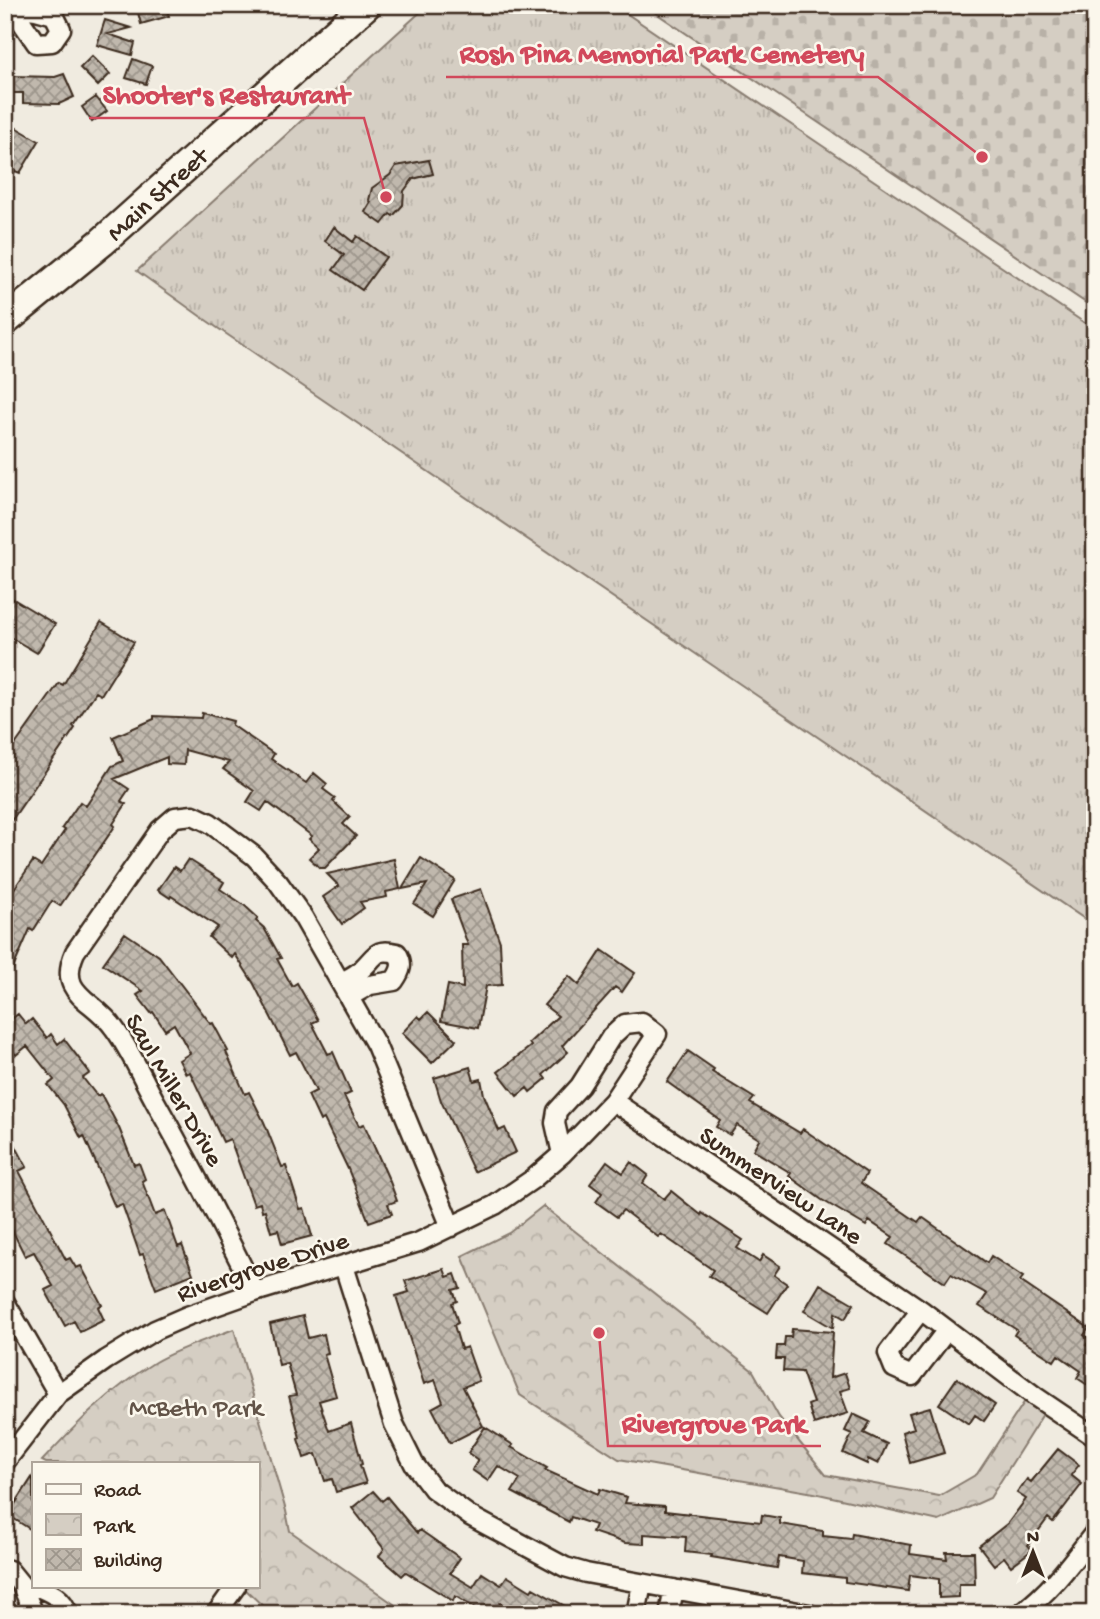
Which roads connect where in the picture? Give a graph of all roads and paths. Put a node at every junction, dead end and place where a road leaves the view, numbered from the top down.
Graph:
1 (360, 7) edge
2 (5, 321) edge
3 (614, 1101) junction
4 (562, 1154) junction
5 (451, 1227) junction
6 (344, 1266) junction
7 (256, 1292) junction
8 (5, 1302) edge
9 (921, 1310) junction
10 (947, 1330) junction
11 (58, 1394) junction
12 (1095, 1437) edge
13 (5, 1462) edge
14 (1095, 1532) edge
15 (7, 1569) edge
16 (32, 1584) edge
17 (642, 1584) junction
18 (41, 1588) edge
19 (235, 1588) edge
20 (674, 1590) junction
21 (34, 1614) edge
22 (68, 1614) edge
23 (216, 1614) edge
24 (636, 1614) edge
25 (668, 1614) edge
26 (809, 1614) edge
27 (1020, 1614) edge

1 - 2 main road, Main Street
3 - 4 street, Rivergrove Drive
3 - 4 street, Rivergrove Drive
3 - 9 street, Summerview Lane
4 - 5 street, Rivergrove Drive
5 - 6 street, Rivergrove Drive
5 - 7 street, Saul Miller Drive
6 - 7 street, Rivergrove Drive
6 - 17 street
7 - 11 street, Rivergrove Drive
8 - 11 street
9 - 10 street, Summerview Lane
9 - 10 street
10 - 12 street, Summerview Lane
11 - 13 street, Rivergrove Drive
14 - 27 street
15 - 16 street
15 - 21 street
17 - 20 street
17 - 24 street
18 - 22 street
19 - 23 street
20 - 25 street
20 - 26 street

